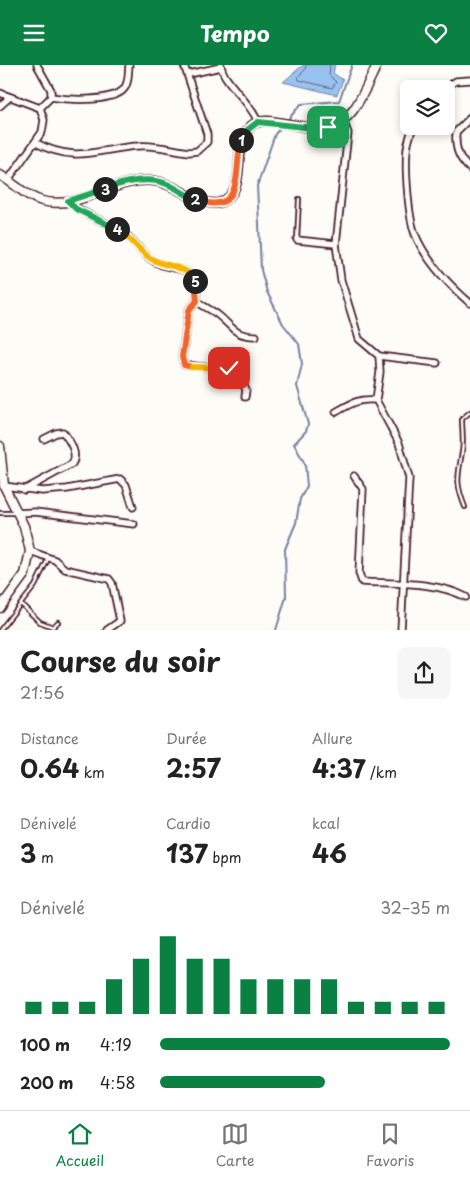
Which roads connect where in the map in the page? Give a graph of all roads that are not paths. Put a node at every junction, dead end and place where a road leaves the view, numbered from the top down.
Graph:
1 (37, 65) edge
2 (129, 65) edge
3 (184, 65) edge
4 (377, 65) edge
5 (221, 66) edge
6 (189, 74) junction
7 (470, 80) edge
8 (455, 82) edge
9 (0, 93) edge
10 (10, 97) junction
11 (51, 97) junction
12 (0, 106) edge
13 (40, 108) junction
14 (470, 118) edge
15 (343, 120) junction
16 (261, 122) junction
17 (333, 125) junction
18 (411, 135) edge
19 (346, 137) junction
20 (36, 143) junction
21 (470, 169) edge
22 (0, 175) edge
23 (8, 180) junction
24 (299, 199) dead end
25 (68, 201) junction
26 (297, 240) joint
27 (336, 244) junction
28 (197, 301) junction
29 (470, 303) edge
30 (256, 336) dead end
31 (379, 356) junction
32 (437, 363) dead end
33 (244, 397) dead end
34 (376, 400) junction
35 (336, 412) dead end
36 (470, 412) edge
37 (44, 439) dead end
38 (0, 446) edge
39 (354, 475) dead end
40 (4, 486) junction
41 (24, 490) junction
42 (133, 507) dead end
43 (465, 507) dead end
44 (0, 513) edge
45 (17, 513) junction
46 (134, 524) dead end
47 (30, 551) junction
48 (49, 557) junction
49 (403, 584) junction
50 (466, 597) dead end
51 (22, 605) junction
52 (0, 608) edge
53 (58, 622) dead end
54 (0, 630) edge
55 (107, 630) edge
56 (401, 630) edge

1 - 11 street
2 - 11 street
3 - 6 street
4 - 15 street
5 - 6 street
5 - 16 street
6 - 20 street
7 - 8 street
9 - 10 street
10 - 12 street
10 - 13 street
11 - 13 street
13 - 20 street
14 - 21 street
15 - 17 street
15 - 19 street
16 - 17 street
16 - 25 street
17 - 19 street
18 - 29 street
19 - 27 street
20 - 23 street
22 - 23 street
23 - 25 street
24 - 26 lane
25 - 28 street
26 - 27 street
27 - 31 street
28 - 30 street
28 - 33 street
31 - 32 street
31 - 34 street
34 - 35 street
34 - 49 street
36 - 43 lane
37 - 41 street
38 - 40 street
39 - 49 street
40 - 41 street
40 - 45 street
41 - 42 street
44 - 45 lane
45 - 46 street
45 - 47 street
47 - 48 street
47 - 52 street
48 - 51 lane
48 - 55 street
49 - 50 street
49 - 56 street
51 - 53 lane
51 - 54 lane

